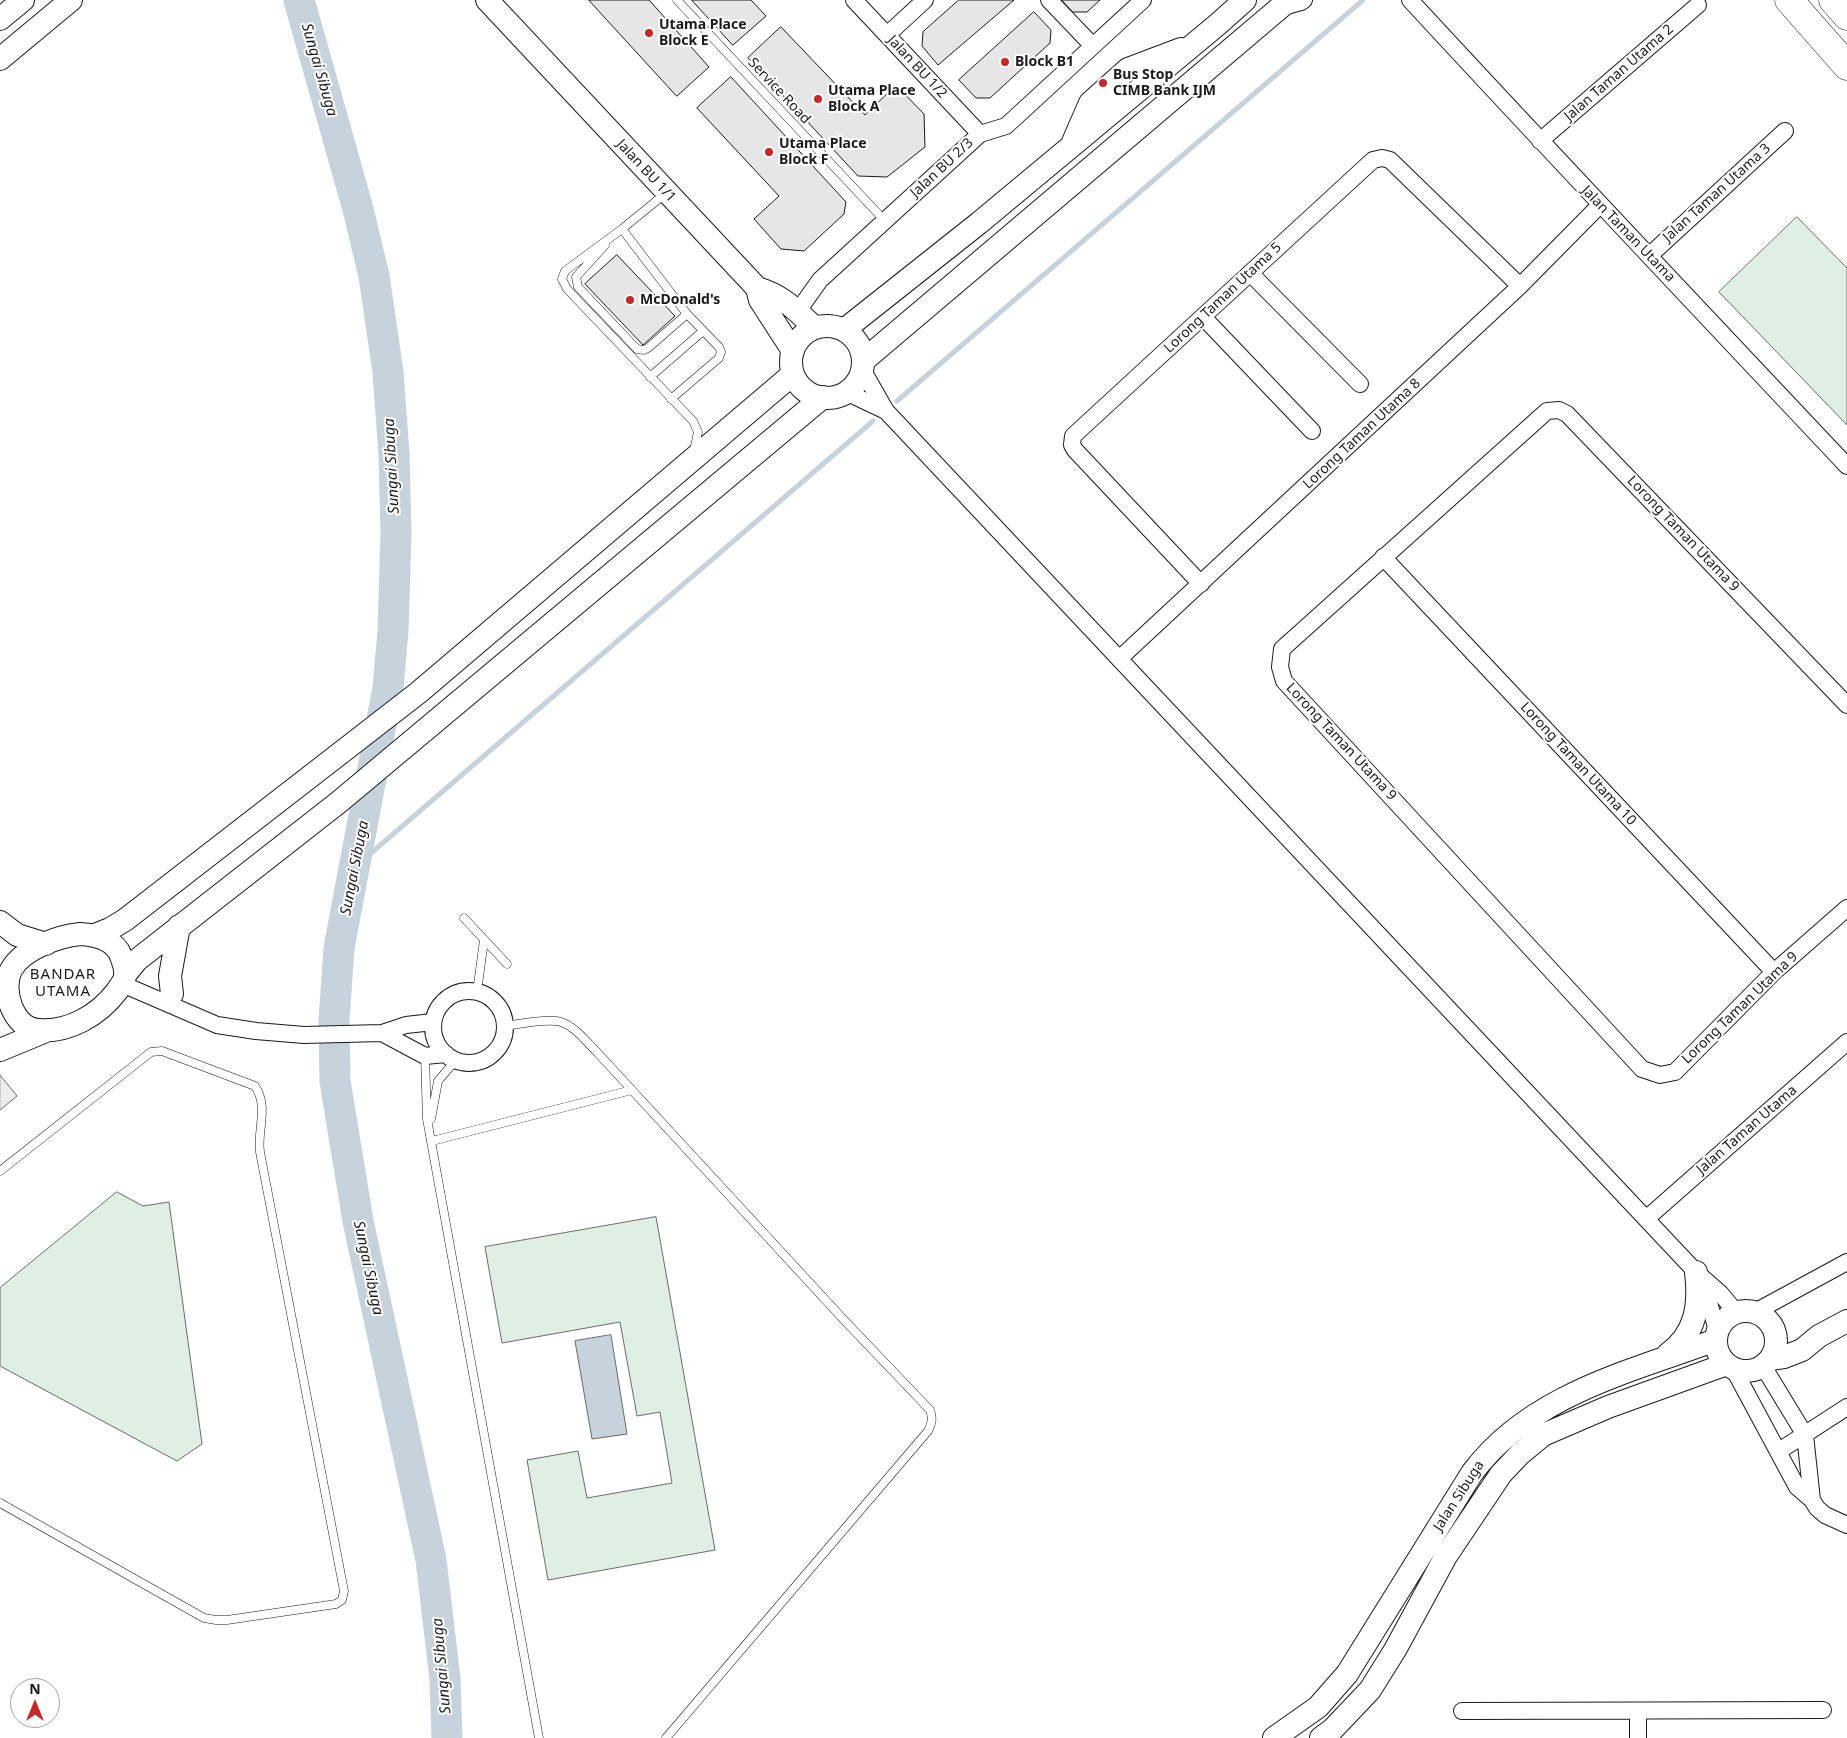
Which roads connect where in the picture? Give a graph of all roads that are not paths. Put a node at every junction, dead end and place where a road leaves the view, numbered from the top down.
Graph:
1 (23, 0) edge
2 (71, 0) edge
3 (487, 0) edge
4 (677, 0) edge
5 (854, 0) edge
6 (925, 0) edge
7 (1049, 0) edge
8 (1143, 0) edge
9 (1245, 0) edge
10 (1304, 0) edge
11 (1410, 0) edge
12 (1789, 0) edge
13 (1834, 0) edge
14 (1284, 4) edge
15 (1698, 5) dead end
16 (1847, 16) edge
17 (0, 18) edge
18 (887, 35) junction
19 (1093, 46) junction
20 (0, 59) edge
21 (1847, 66) edge
22 (1785, 131) dead end
23 (980, 134) junction
24 (1540, 141) junction
25 (666, 193) junction
26 (1600, 205) junction
27 (885, 221) junction
28 (622, 229) junction
29 (612, 235) junction
30 (1650, 255) junction
31 (1250, 273) junction
32 (1520, 286) junction
33 (756, 288) junction
34 (798, 311) junction
35 (687, 314) junction
36 (1203, 317) junction
37 (814, 328) junction
38 (844, 330) junction
39 (703, 331) junction
40 (793, 351) junction
41 (863, 365) junction
42 (793, 374) junction
43 (650, 377) junction
44 (1360, 384) dead end
45 (846, 392) junction
46 (823, 397) junction
47 (671, 399) junction
48 (886, 412) junction
49 (1312, 431) dead end
50 (690, 462) junction
51 (1847, 466) edge
52 (1383, 557) junction
53 (1202, 584) junction
54 (1119, 659) junction
55 (1847, 705) edge
56 (1847, 908) edge
57 (464, 918) dead end
58 (0, 922) edge
59 (179, 926) junction
60 (95, 935) junction
61 (484, 940) junction
62 (46, 944) junction
63 (506, 964) dead end
64 (1774, 972) junction
65 (124, 979) junction
66 (4, 988) edge
67 (477, 992) junction
68 (172, 994) junction
69 (434, 1022) junction
70 (505, 1026) junction
71 (241, 1028) junction
72 (46, 1031) junction
73 (376, 1033) junction
74 (1847, 1042) edge
75 (0, 1050) edge
76 (425, 1056) junction
77 (451, 1057) junction
78 (632, 1090) junction
79 (430, 1131) junction
80 (432, 1141) junction
81 (0, 1171) edge
82 (1646, 1219) junction
83 (1847, 1262) edge
84 (1699, 1276) junction
85 (1745, 1312) junction
86 (1847, 1321) edge
87 (1774, 1330) junction
88 (1717, 1335) junction
89 (1819, 1336) junction
90 (1659, 1361) junction
91 (1766, 1362) junction
92 (1730, 1366) junction
93 (1847, 1407) edge
94 (1805, 1435) junction
95 (1779, 1451) junction
96 (1812, 1500) junction
97 (0, 1503) edge
98 (1847, 1525) edge
99 (1823, 1710) dead end
100 (1462, 1711) dead end
101 (1638, 1711) junction
102 (539, 1738) edge
103 (666, 1738) edge
104 (1274, 1738) edge
105 (1321, 1738) edge
106 (1638, 1738) edge

1 - 17 street
2 - 20 street
3 - 25 street, Jalan BU 1/1
4 - 27 lane, Service Road
5 - 18 street, Jalan BU 1/2
6 - 18 street
7 - 19 street
8 - 19 street, Jalan BU 2/3
9 - 38 street
10 - 14 street
11 - 24 street, Jalan Taman Utama
12 - 21 highway
13 - 16 highway
14 - 41 street
15 - 24 street, Jalan Taman Utama 2
18 - 23 street, Jalan BU 1/2
19 - 23 street, Jalan BU 2/3
22 - 30 street, Jalan Taman Utama 3
23 - 27 street, Jalan BU 2/3
24 - 26 street, Jalan Taman Utama
25 - 28 lane
25 - 33 street, Jalan BU 1/1
26 - 30 street, Jalan Taman Utama
26 - 32 street, Lorong Taman Utama 8
27 - 34 street, Jalan BU 2/3
28 - 29 lane
28 - 35 lane
29 - 35 lane
29 - 43 lane
30 - 51 street, Jalan Taman Utama
31 - 32 street, Lorong Taman Utama 5
31 - 36 street, Lorong Taman Utama 5
31 - 44 street
32 - 53 street, Lorong Taman Utama 8
33 - 34 street
33 - 40 street, Jalan BU 1/1
34 - 37 street
35 - 39 lane
36 - 49 street
36 - 53 street, Lorong Taman Utama 5
37 - 38 street
37 - 40 street
38 - 41 street
39 - 43 lane
39 - 47 lane
40 - 42 street
41 - 45 street
41 - 48 street
42 - 46 street
42 - 50 street
43 - 47 lane
45 - 46 street
45 - 48 street
46 - 59 street
47 - 50 lane
48 - 54 street
50 - 60 street
52 - 55 street, Lorong Taman Utama 9
52 - 64 street, Lorong Taman Utama 10
52 - 64 street, Lorong Taman Utama 9
53 - 54 street, Lorong Taman Utama 8
54 - 82 street
56 - 64 street, Lorong Taman Utama 9
57 - 61 lane
58 - 62 street
59 - 65 street
59 - 68 street
60 - 62 street
60 - 65 street
61 - 63 lane
61 - 67 lane
62 - 66 street
65 - 68 street
65 - 71 street
65 - 72 street
66 - 72 street
67 - 69 street
67 - 70 street
68 - 71 street
69 - 73 street
69 - 77 street
70 - 77 street
70 - 78 lane
71 - 73 street
72 - 75 street
73 - 76 street
74 - 82 street, Jalan Taman Utama
76 - 77 street
76 - 79 lane
77 - 79 lane
78 - 80 lane
78 - 103 lane
79 - 80 lane
80 - 102 lane
81 - 97 lane
82 - 84 street
83 - 85 street
84 - 85 street
84 - 88 street
84 - 90 street
85 - 87 street
85 - 88 street
86 - 89 street
87 - 89 street
87 - 91 street
88 - 90 street, Jalan Sibuga
88 - 92 street
89 - 91 street
90 - 104 street, Jalan Sibuga
91 - 92 street
91 - 94 street
92 - 95 street
92 - 105 street, Jalan Sibuga
93 - 94 street
94 - 95 street
94 - 96 street
95 - 96 street
96 - 98 street
99 - 101 street
100 - 101 street
101 - 106 street

